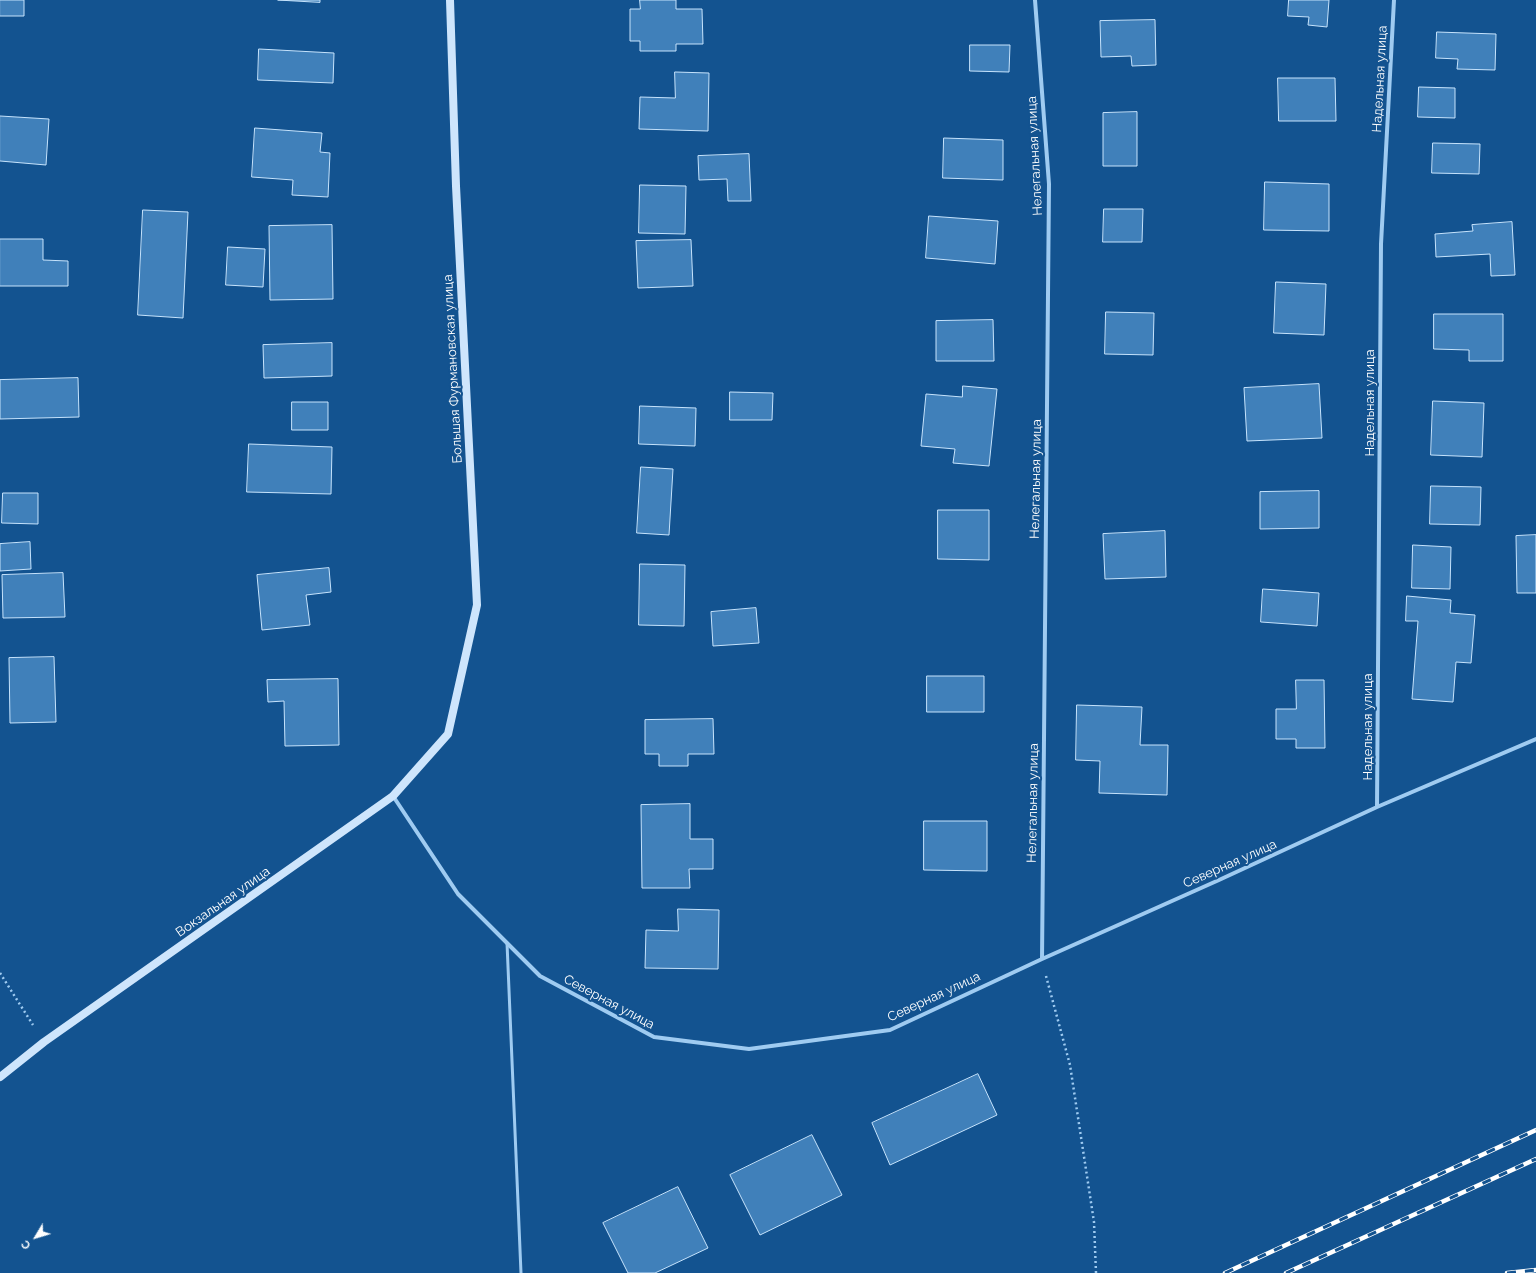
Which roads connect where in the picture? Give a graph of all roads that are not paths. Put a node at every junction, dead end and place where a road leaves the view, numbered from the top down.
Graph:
1 (450, 0) edge
2 (1035, 0) edge
3 (1394, 0) edge
4 (448, 734) joint
5 (1536, 739) edge
6 (393, 796) junction
7 (1377, 807) junction
8 (507, 943) junction
9 (1042, 959) junction
10 (0, 1077) edge
11 (521, 1273) edge

1 - 4 main road, Большая Фурмановская улица
2 - 9 street, Нелегальная улица
3 - 7 street, Надельная улица
4 - 6 main road, Вокзальная улица
5 - 7 street, Северная улица
6 - 8 street, Северная улица
6 - 10 main road, Вокзальная улица
7 - 9 street, Северная улица
8 - 9 street, Северная улица
8 - 11 lane

